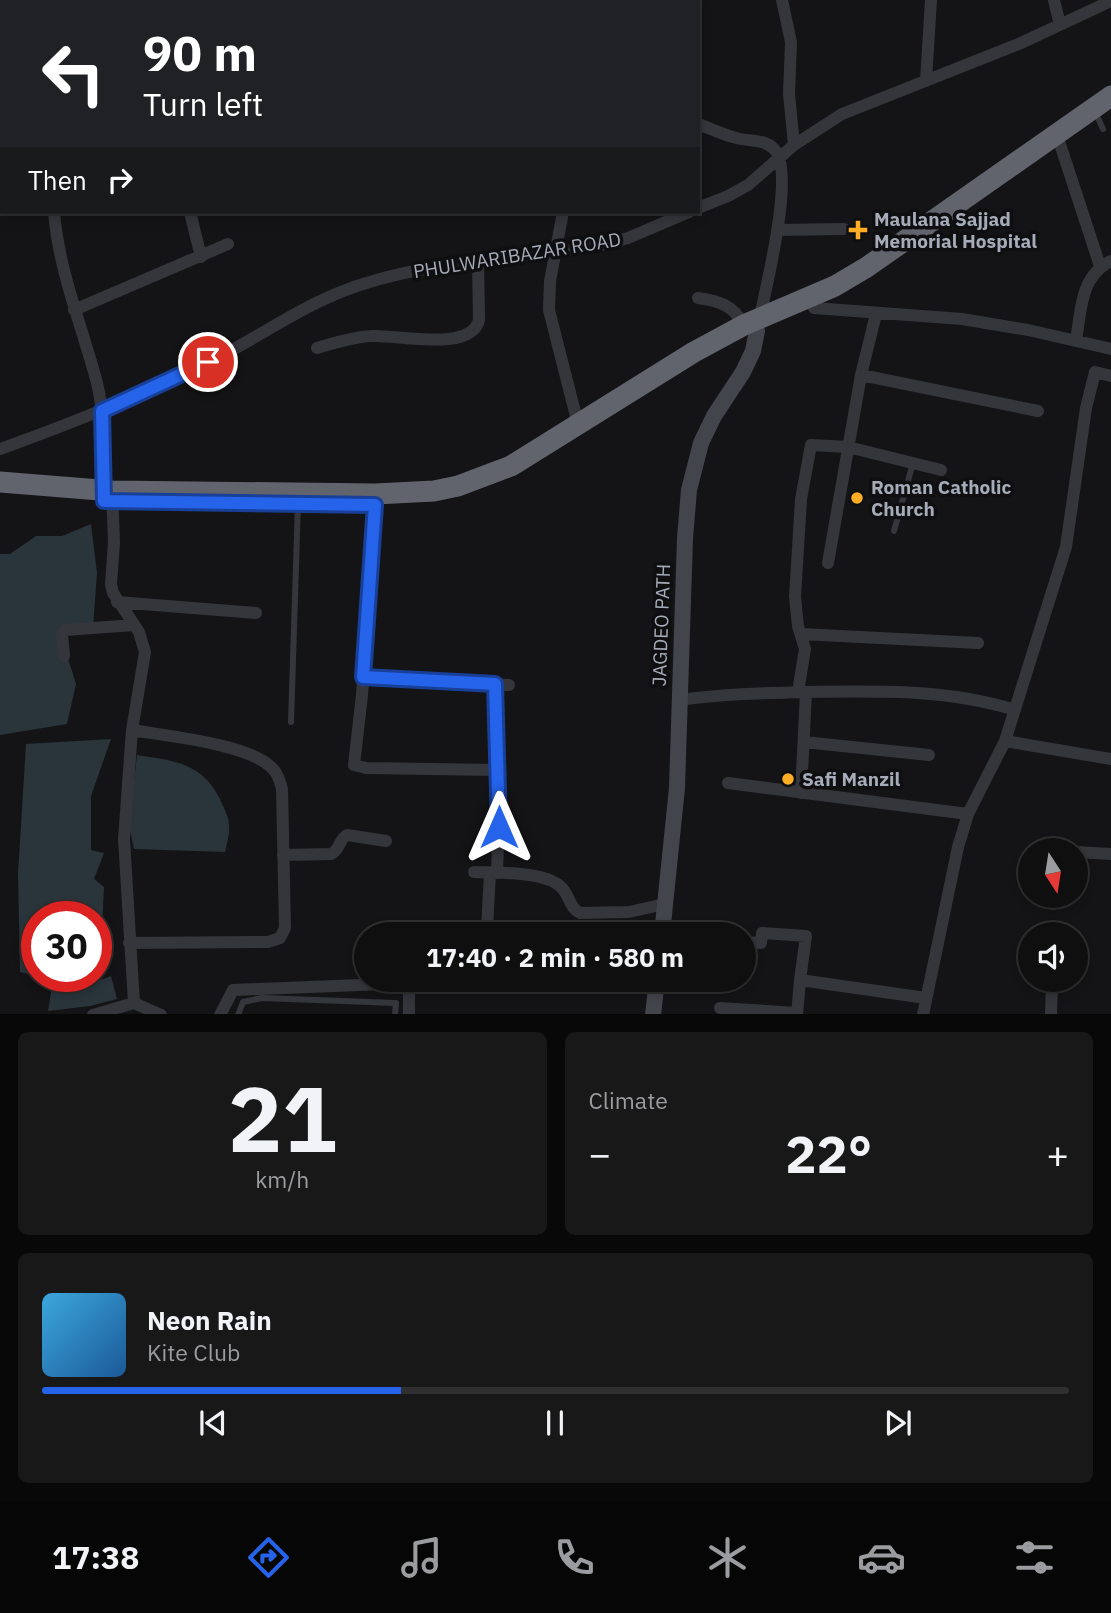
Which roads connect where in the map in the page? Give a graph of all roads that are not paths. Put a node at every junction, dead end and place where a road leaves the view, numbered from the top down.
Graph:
1 (782, 0) edge
2 (931, 0) edge
3 (1054, 0) edge
4 (1111, 1) edge
5 (1060, 25) junction
6 (926, 81) junction
7 (1111, 96) edge
8 (1104, 118) edge
9 (700, 125) edge
10 (1060, 144) junction
11 (794, 145) junction
12 (780, 157) junction
13 (700, 207) edge
14 (54, 214) edge
15 (190, 214) edge
16 (563, 214) edge
17 (684, 214) edge
18 (844, 229) dead end
19 (777, 230) junction
20 (229, 244) dead end
21 (556, 251) junction
22 (895, 255) junction
23 (201, 257) junction
24 (478, 260) junction
25 (1106, 264) edge
26 (698, 298) dead end
27 (814, 308) junction
28 (74, 310) junction
29 (876, 314) junction
30 (754, 324) junction
31 (1076, 341) junction
32 (317, 348) dead end
33 (1111, 349) edge
34 (862, 375) junction
35 (1111, 376) edge
36 (612, 409) junction
37 (102, 411) junction
38 (1038, 411) dead end
39 (578, 424) junction
40 (848, 447) junction
41 (0, 449) edge
42 (913, 463) junction
43 (941, 470) dead end
44 (0, 482) edge
45 (0, 494) edge
46 (108, 496) junction
47 (227, 498) junction
48 (299, 503) junction
49 (375, 505) junction
50 (894, 531) dead end
51 (828, 563) dead end
52 (117, 602) junction
53 (256, 613) dead end
54 (134, 625) junction
55 (801, 634) junction
56 (978, 643) dead end
57 (64, 656) dead end
58 (363, 677) junction
59 (495, 684) junction
60 (509, 685) dead end
61 (802, 692) junction
62 (679, 700) junction
63 (1015, 710) junction
64 (291, 722) dead end
65 (132, 730) junction
66 (1005, 741) junction
67 (804, 742) junction
68 (929, 755) dead end
69 (1111, 759) edge
70 (498, 770) junction
71 (728, 783) dead end
72 (801, 793) junction
73 (968, 814) junction
74 (386, 841) dead end
75 (1088, 853) edge
76 (1111, 854) edge
77 (283, 855) junction
78 (474, 872) dead end
79 (493, 873) junction
80 (665, 904) junction
81 (488, 922) edge
82 (663, 922) edge
83 (129, 943) junction
84 (756, 943) edge
85 (800, 980) junction
86 (656, 992) edge
87 (1052, 992) edge
88 (926, 998) junction
89 (134, 1003) junction
90 (720, 1008) dead end
91 (93, 1014) edge
92 (161, 1014) edge
93 (220, 1014) edge
94 (238, 1014) edge
95 (395, 1014) edge
96 (409, 1014) edge
97 (653, 1014) edge
98 (797, 1014) edge
99 (923, 1014) edge
100 (1051, 1014) edge

1 - 11 street
2 - 6 street
3 - 5 street
4 - 5 street
5 - 6 street
6 - 11 street
7 - 22 highway
8 - 10 highway
9 - 12 street
10 - 22 highway
10 - 25 street
11 - 12 street
12 - 13 street
12 - 19 street
14 - 28 street
15 - 23 street
16 - 21 street
17 - 21 street, PHULWARIBAZAR ROAD
18 - 19 street
19 - 30 street
20 - 23 street
21 - 24 street, PHULWARIBAZAR ROAD
21 - 39 street
22 - 27 highway
22 - 30 highway
23 - 28 street
24 - 32 street
24 - 37 street, PHULWARIBAZAR ROAD
25 - 31 street
26 - 30 street
27 - 29 street
27 - 30 highway
28 - 37 street
29 - 31 street
29 - 34 street
30 - 36 highway
30 - 62 main road, JAGDEO PATH
31 - 33 street
34 - 38 street
34 - 40 street
35 - 63 street
36 - 39 highway
36 - 49 highway
37 - 41 street, PHULWARIBAZAR ROAD
37 - 46 street
39 - 47 highway
40 - 42 street
40 - 51 street
40 - 55 street
42 - 43 street
42 - 50 lane
44 - 46 highway
45 - 46 highway
46 - 47 highway
46 - 52 street
47 - 48 highway
48 - 49 highway
48 - 64 lane
49 - 58 street
52 - 53 street
52 - 54 street
54 - 57 street
54 - 65 street
55 - 56 street
55 - 61 street
58 - 59 street
58 - 70 street
59 - 60 street
59 - 70 street
61 - 62 street
61 - 63 street
61 - 67 street
62 - 80 main road, JAGDEO PATH
63 - 66 street
65 - 77 street
65 - 83 street
66 - 69 street
66 - 73 street
67 - 68 street
67 - 72 street
70 - 79 street
71 - 72 street
72 - 73 street
73 - 88 street
74 - 77 street
75 - 76 street
77 - 83 street
78 - 79 street
79 - 80 street
79 - 81 street
80 - 82 main road, JAGDEO PATH
83 - 89 street
84 - 85 street
85 - 88 street
85 - 98 street
86 - 97 main road
87 - 100 street
88 - 99 street
89 - 91 street
89 - 92 street
90 - 98 street
93 - 96 street
94 - 95 lane

